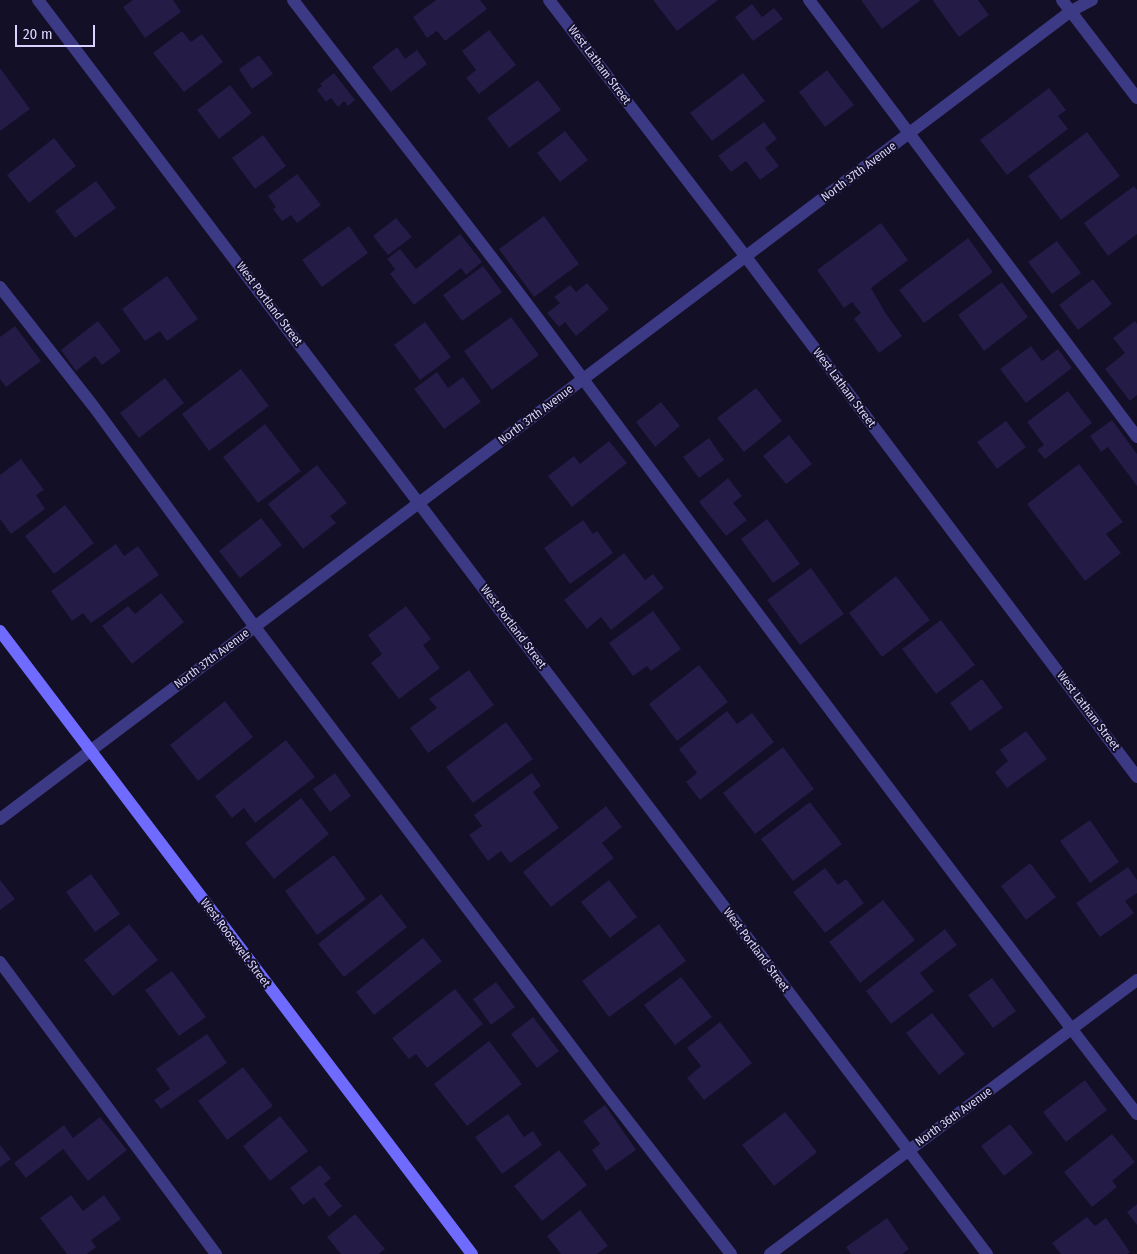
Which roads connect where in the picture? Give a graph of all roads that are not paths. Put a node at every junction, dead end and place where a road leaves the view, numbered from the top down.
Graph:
1 (38, 0) edge
2 (293, 0) edge
3 (549, 0) edge
4 (809, 0) edge
5 (1062, 0) edge
6 (1092, 0) edge
7 (1071, 11) junction
8 (1137, 98) edge
9 (909, 134) junction
10 (746, 257) junction
11 (0, 287) edge
12 (582, 380) junction
13 (1137, 437) edge
14 (420, 503) junction
15 (255, 626) junction
16 (0, 631) edge
17 (90, 752) junction
18 (1137, 777) edge
19 (0, 819) edge
20 (0, 962) edge
21 (1137, 980) edge
22 (1072, 1030) junction
23 (1137, 1114) edge
24 (908, 1150) junction
25 (216, 1254) edge
26 (472, 1254) edge
27 (731, 1254) edge
28 (770, 1254) edge
29 (987, 1254) edge

1 - 14 street, West Portland Street
2 - 12 street
3 - 10 street, West Latham Street
4 - 9 street
5 - 7 street
6 - 7 street, North 37th Avenue
7 - 8 street
7 - 9 street, North 37th Avenue
9 - 10 street, North 37th Avenue
9 - 13 street
10 - 12 street, North 37th Avenue
10 - 18 street, West Latham Street
11 - 15 street
12 - 14 street, North 37th Avenue
12 - 22 street
14 - 15 street, North 37th Avenue
14 - 24 street, West Portland Street
15 - 17 street, North 37th Avenue
15 - 27 street
16 - 17 street, West Roosevelt Street
17 - 19 street, North 37th Avenue
17 - 26 street, West Roosevelt Street
20 - 25 street
21 - 22 street, North 36th Avenue
22 - 23 street
22 - 24 street, North 36th Avenue
24 - 28 street, North 36th Avenue
24 - 29 street, West Portland Street

